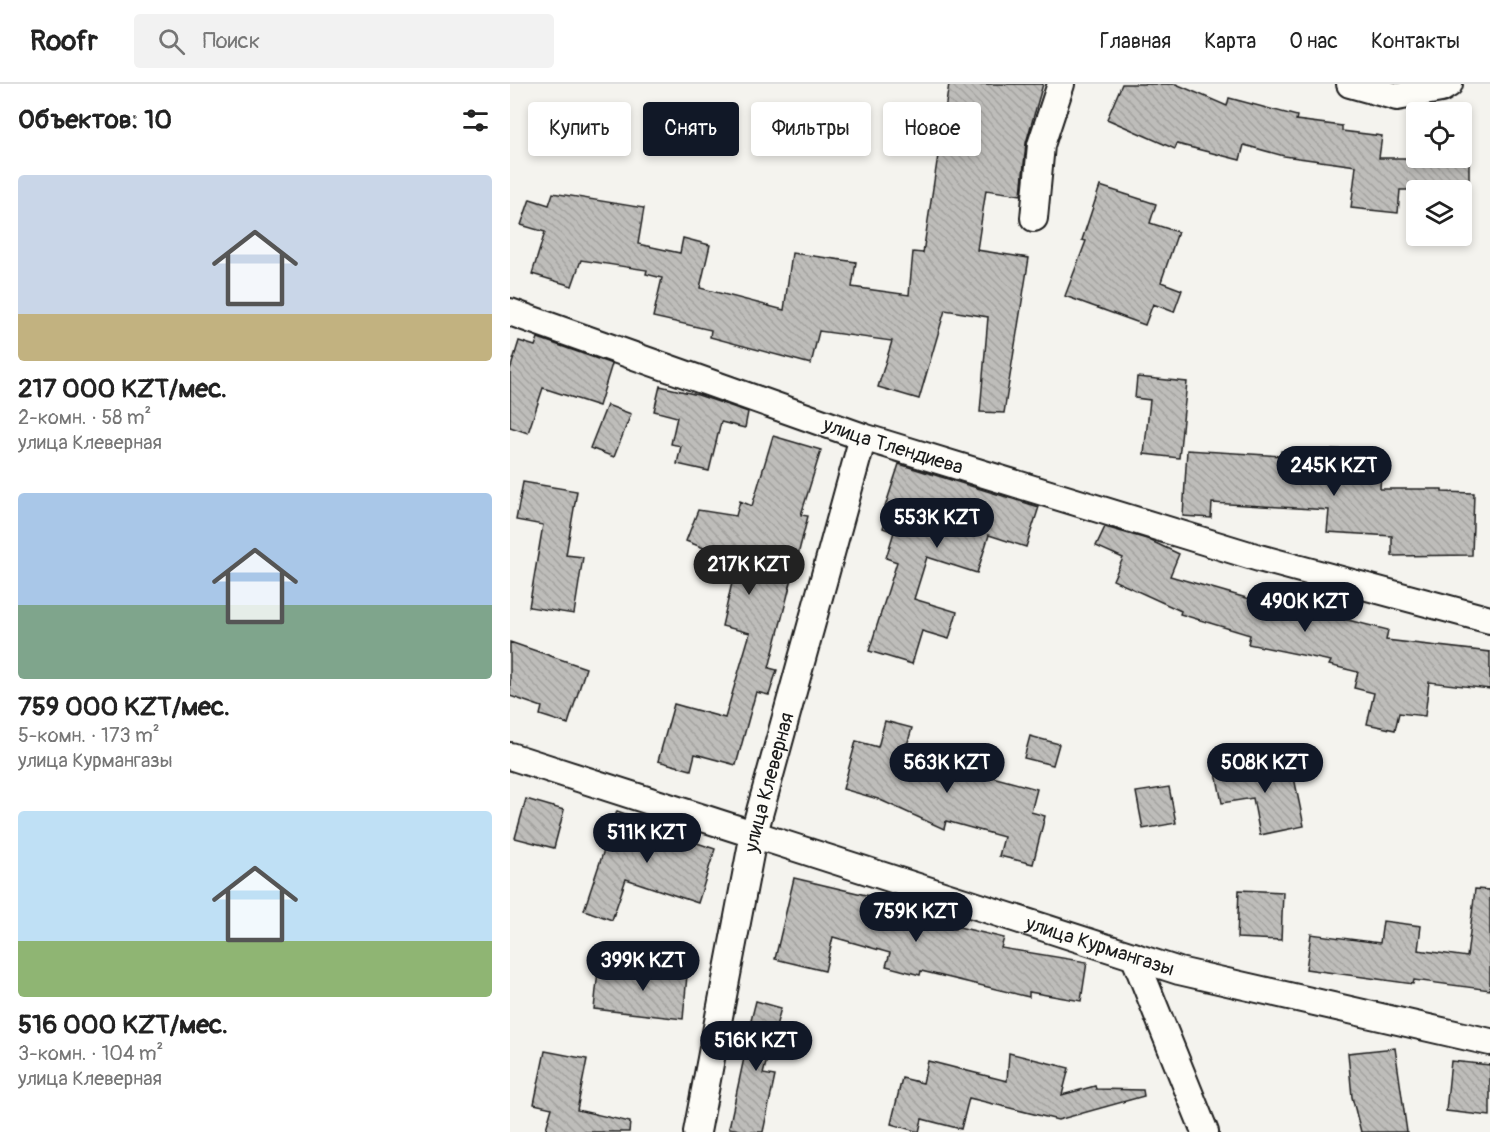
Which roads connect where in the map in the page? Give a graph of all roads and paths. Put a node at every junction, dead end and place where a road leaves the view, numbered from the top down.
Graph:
1 (1061, 84) edge
2 (1350, 84) edge
3 (1449, 84) edge
4 (1034, 218) dead end
5 (510, 312) edge
6 (863, 437) junction
7 (1490, 620) edge
8 (510, 756) edge
9 (754, 833) junction
10 (1134, 956) junction
11 (1490, 1042) edge
12 (697, 1132) edge
13 (1205, 1132) edge

1 - 4 street
2 - 3 street
5 - 6 street, улица Тлендиева
6 - 7 street, улица Тлендиева
6 - 9 street, улица Клеверная
8 - 9 street, улица Курмангазы
9 - 10 street, улица Курмангазы
9 - 12 street, улица Клеверная
10 - 11 street, улица Курмангазы
10 - 13 street

